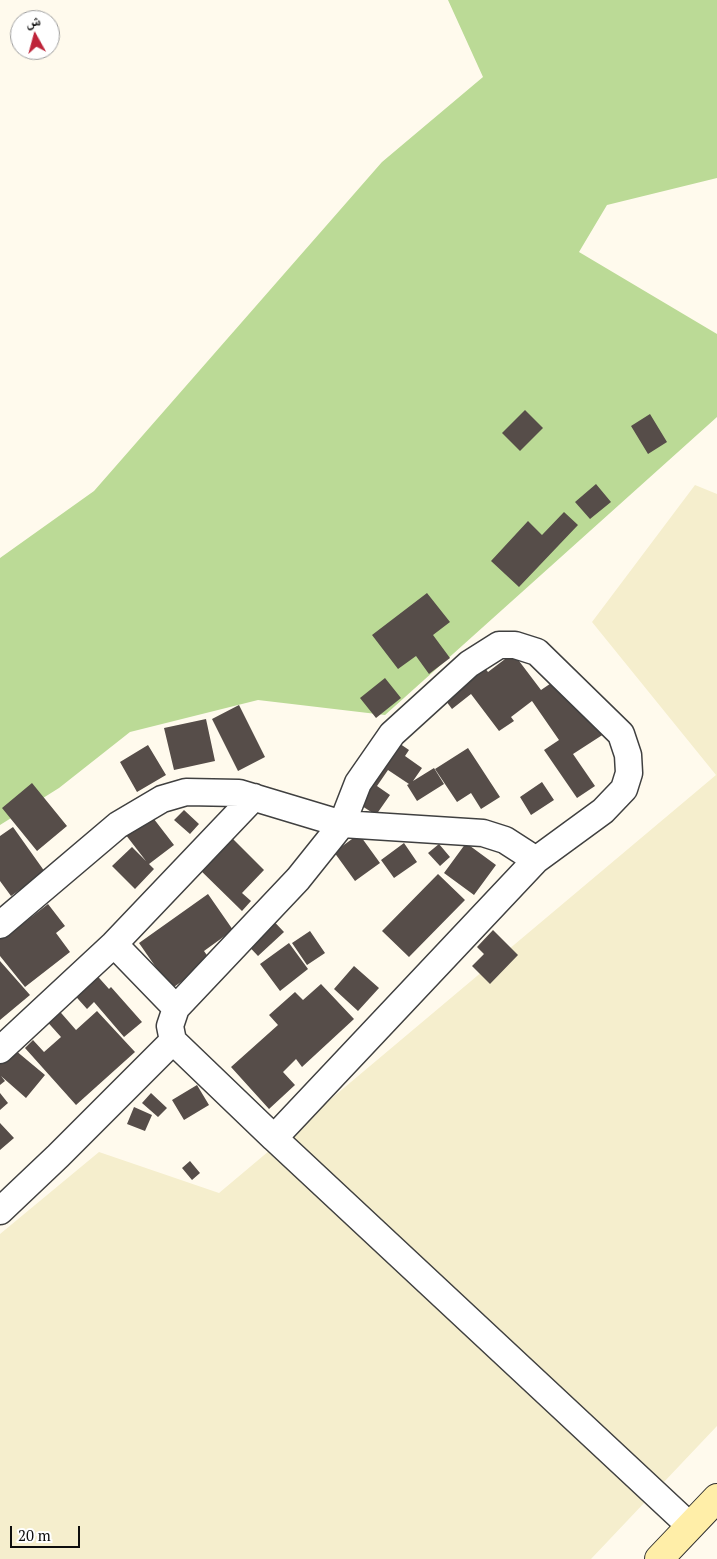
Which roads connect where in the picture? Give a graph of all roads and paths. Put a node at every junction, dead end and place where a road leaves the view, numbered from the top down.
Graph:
1 (254, 797) junction
2 (342, 824) junction
3 (536, 860) junction
4 (0, 925) edge
5 (114, 944) junction
6 (176, 1008) junction
7 (173, 1041) junction
8 (0, 1050) edge
9 (274, 1138) junction
10 (0, 1211) edge
11 (717, 1498) edge
12 (690, 1526) junction
13 (659, 1559) edge

1 - 2 street
1 - 4 street
1 - 5 street
2 - 3 street
2 - 3 street
2 - 6 street
3 - 9 street
5 - 6 street
5 - 8 street
6 - 7 street
7 - 9 street
7 - 10 street
9 - 12 street
11 - 12 street
12 - 13 street

